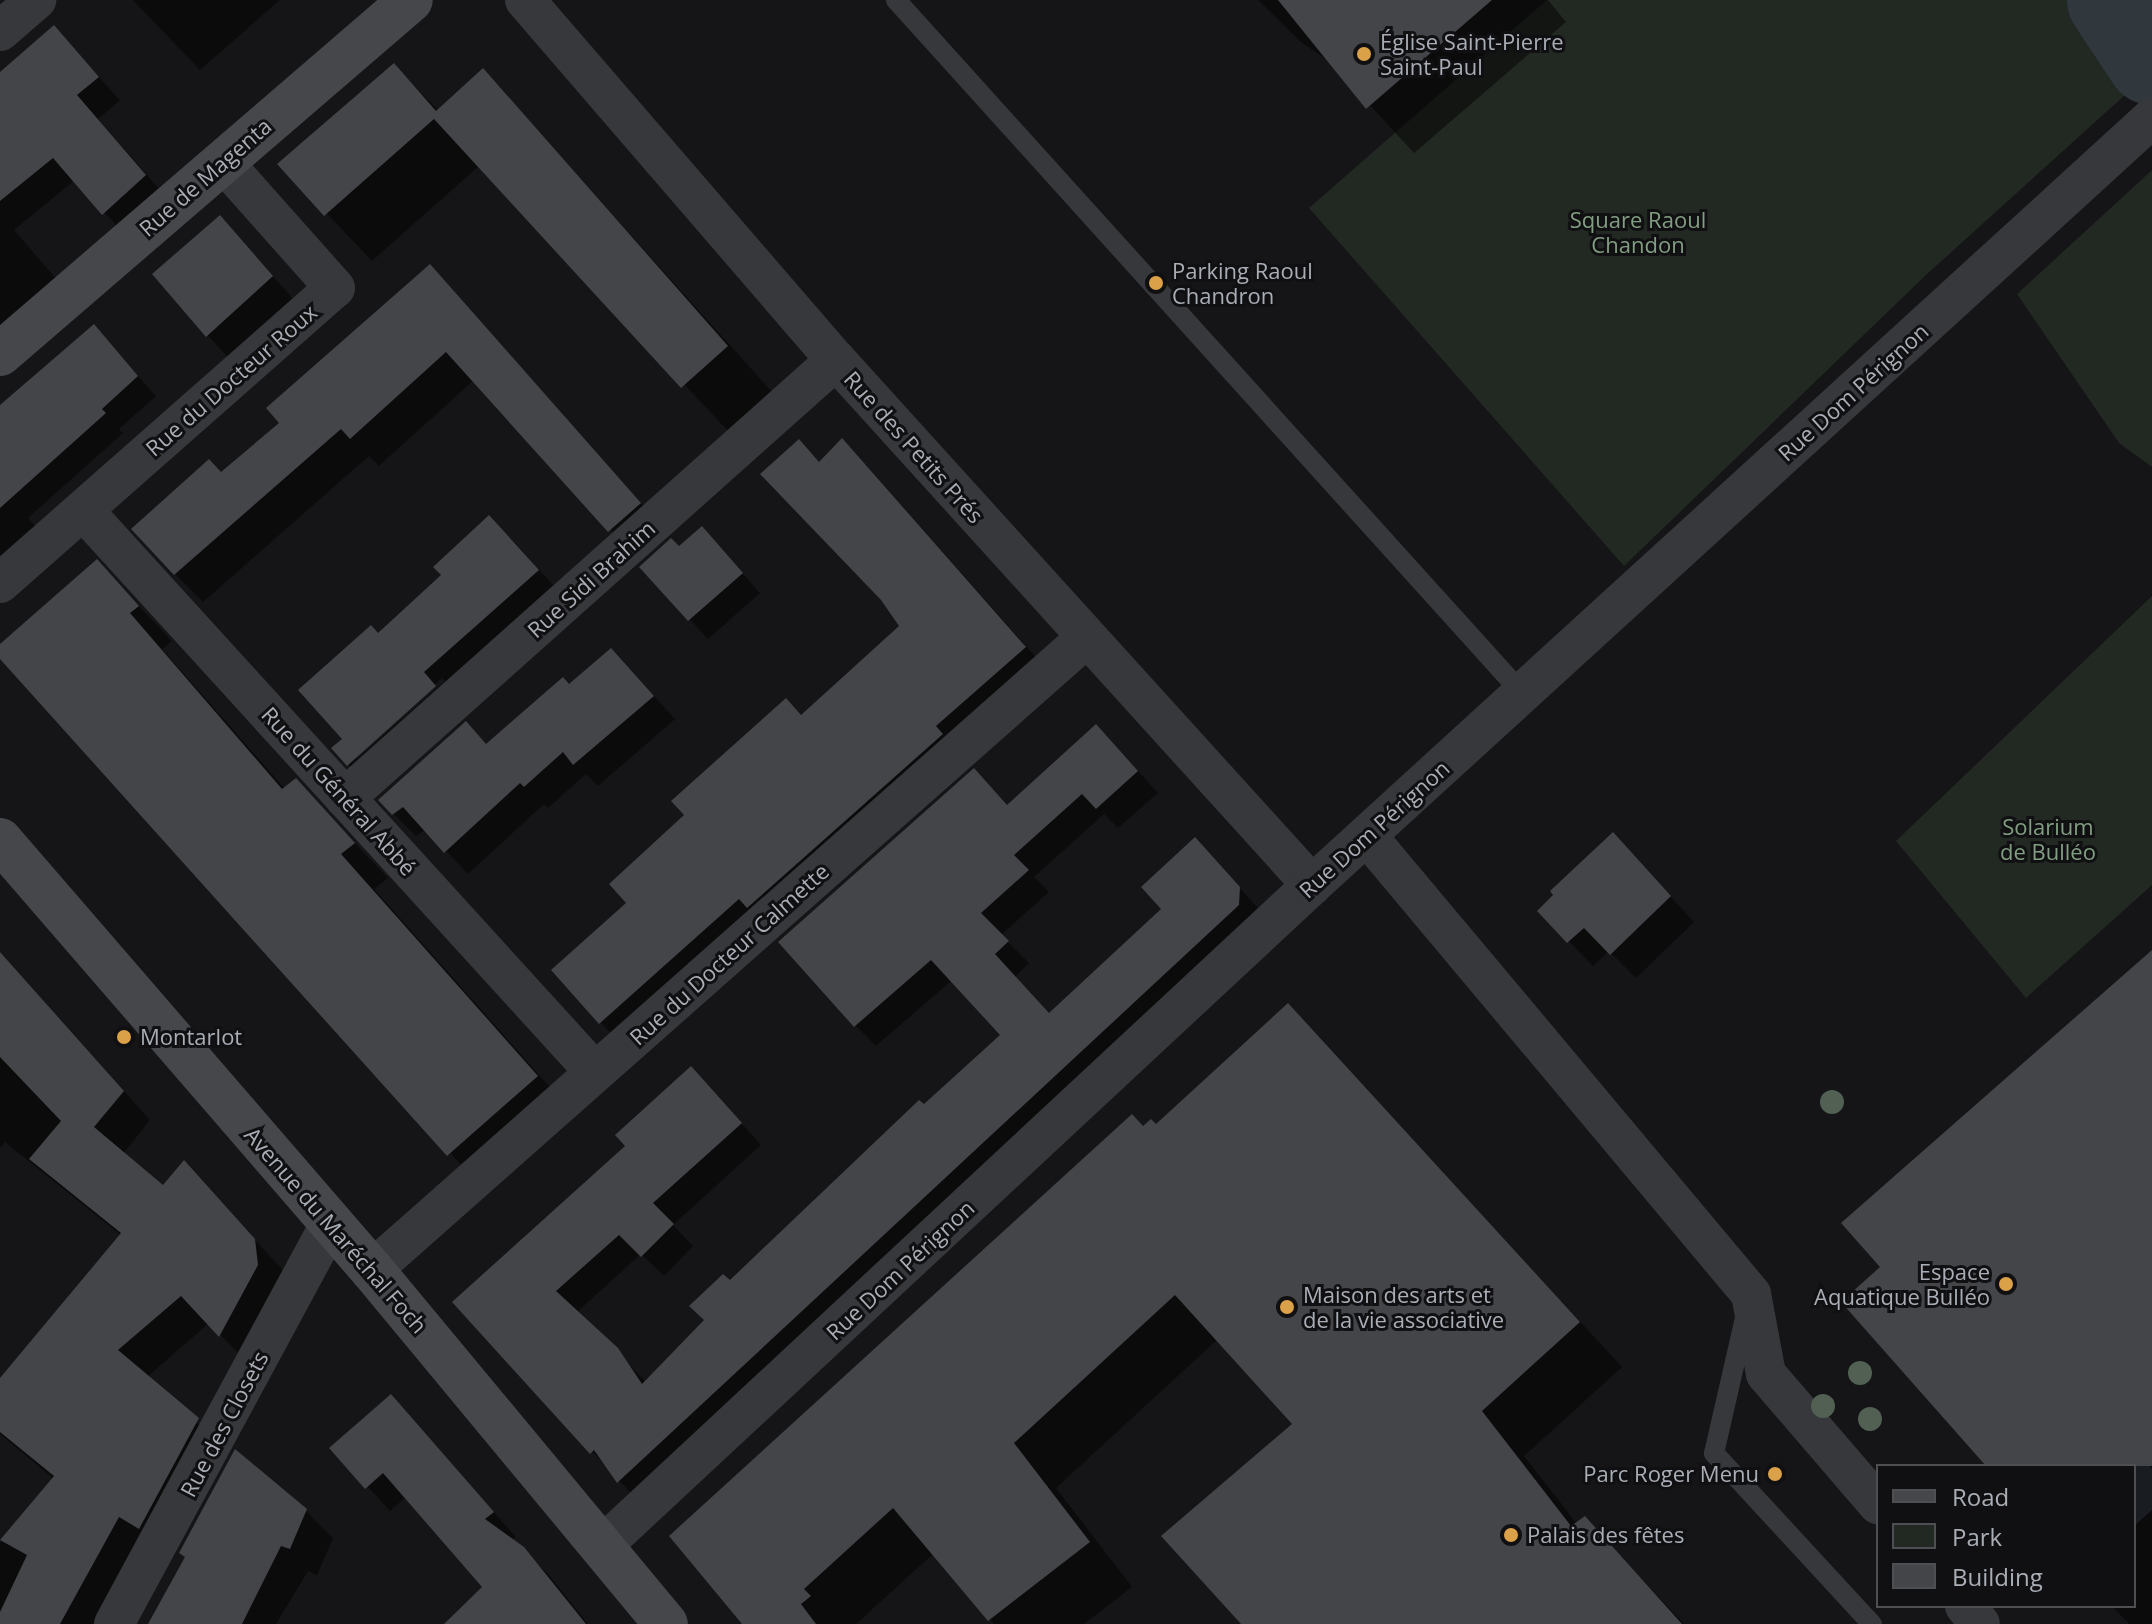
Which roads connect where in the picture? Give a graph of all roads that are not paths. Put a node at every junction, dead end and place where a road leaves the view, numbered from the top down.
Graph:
1 (36, 0) edge
2 (411, 0) edge
3 (525, 0) edge
4 (896, 0) edge
5 (0, 31) edge
6 (2149, 120) edge
7 (223, 162) junction
8 (0, 354) edge
9 (836, 360) junction
10 (83, 510) junction
11 (0, 583) edge
12 (1086, 638) junction
13 (1522, 693) junction
14 (345, 798) junction
15 (1367, 836) junction
16 (0, 840) edge
17 (1312, 885) junction
18 (595, 1072) junction
19 (331, 1222) junction
20 (372, 1270) junction
21 (1751, 1294) junction
22 (1876, 1502) edge
23 (602, 1546) junction
24 (1967, 1608) edge
25 (114, 1624) edge
26 (666, 1624) edge
27 (1872, 1624) edge
28 (1980, 1624) edge

1 - 5 street
2 - 7 main road, Rue de Magenta
3 - 9 street, Rue des Petits Prés
4 - 13 lane
6 - 13 street, Rue Dom Pérignon
7 - 8 main road, Rue de Magenta
7 - 10 street, Rue du Docteur Roux
9 - 12 street, Rue des Petits Prés
9 - 14 street, Rue Sidi Brahim
10 - 11 street, Rue du Docteur Roux
10 - 14 street, Rue du Général Abbé
12 - 17 street, Rue des Petits Prés
12 - 18 street, Rue du Docteur Calmette
13 - 15 street, Rue Dom Pérignon
14 - 18 street, Rue du Général Abbé
15 - 17 street, Rue Dom Pérignon
15 - 21 street
16 - 19 main road, Avenue du Maréchal Foch
17 - 23 street, Rue Dom Pérignon
18 - 20 street, Rue du Docteur Calmette
19 - 20 main road, Avenue du Maréchal Foch
19 - 25 street, Rue des Closets
20 - 23 main road, Avenue du Maréchal Foch
21 - 22 street
21 - 27 lane
23 - 26 main road, Avenue du Maréchal Foch
24 - 28 street

